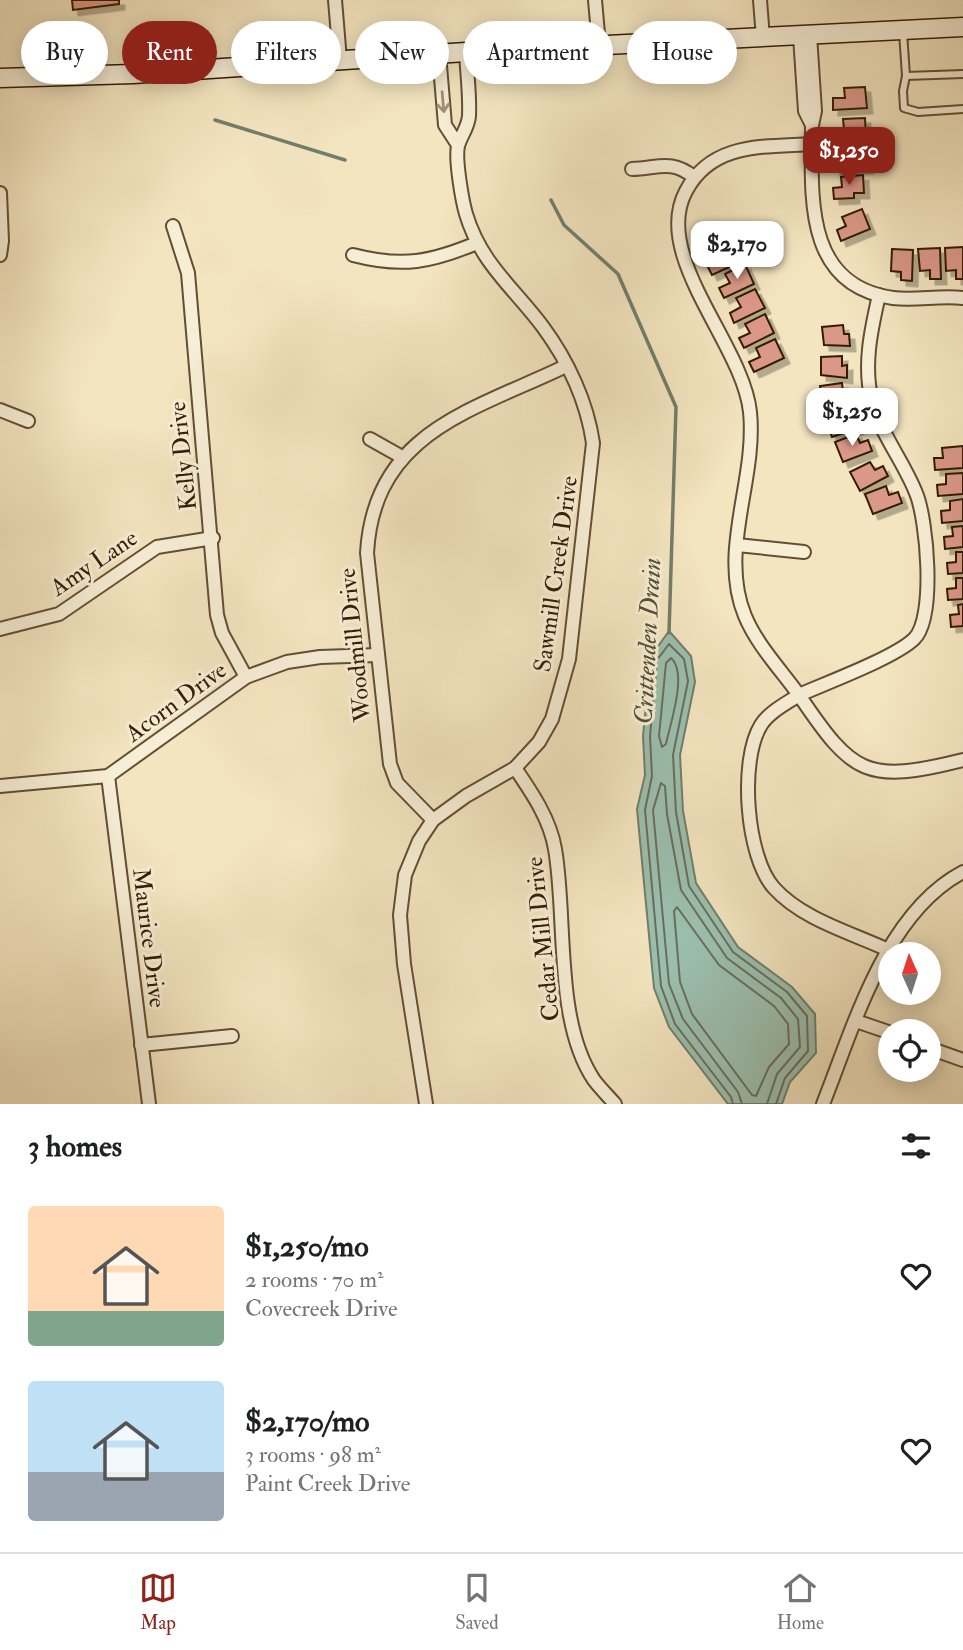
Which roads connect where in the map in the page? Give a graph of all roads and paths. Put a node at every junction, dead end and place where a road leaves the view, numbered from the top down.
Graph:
1 (335, 0) edge
2 (595, 0) edge
3 (760, 0) edge
4 (337, 21) edge
5 (597, 21) edge
6 (963, 26) edge
7 (902, 30) junction
8 (805, 36) junction
9 (763, 38) junction
10 (613, 44) edge
11 (231, 67) edge
12 (963, 74) edge
13 (906, 76) junction
14 (0, 78) edge
15 (442, 84) edge
16 (467, 84) edge
17 (963, 109) edge
18 (812, 144) junction
19 (458, 145) junction
20 (632, 169) dead end
21 (694, 177) junction
22 (0, 193) edge
23 (173, 226) dead end
24 (477, 243) junction
25 (0, 255) edge
26 (353, 255) dead end
27 (879, 295) junction
28 (963, 298) edge
29 (566, 366) junction
30 (0, 410) edge
31 (28, 421) dead end
32 (370, 439) dead end
33 (402, 457) junction
34 (213, 538) junction
35 (737, 545) junction
36 (804, 552) dead end
37 (0, 629) edge
38 (378, 655) junction
39 (246, 677) junction
40 (799, 695) junction
41 (963, 760) edge
42 (516, 768) junction
43 (108, 776) junction
44 (0, 786) edge
45 (433, 820) junction
46 (963, 872) edge
47 (891, 942) edge
48 (878, 945) edge
49 (878, 968) edge
50 (856, 1021) junction
51 (878, 1029) edge
52 (232, 1037) dead end
53 (141, 1045) junction
54 (941, 1052) edge
55 (963, 1060) edge
56 (149, 1104) edge
57 (426, 1104) edge
58 (615, 1104) edge
59 (824, 1104) edge

1 - 4 street
2 - 5 street
3 - 9 street
6 - 7 street
7 - 8 street
7 - 13 lane
8 - 9 street
8 - 18 street
9 - 10 street
11 - 14 street
12 - 13 lane
13 - 17 lane
15 -> 19 street, Sawmill Creek Drive
16 - 19 street, Sawmill Creek Drive
18 - 21 street
18 - 27 street
19 - 24 street, Sawmill Creek Drive
20 - 21 street
21 - 35 street
22 - 25 street
23 - 34 street, Kelly Drive
24 - 26 street
24 - 29 street, Sawmill Creek Drive
27 - 28 street
27 - 40 street
29 - 33 street, Woodmill Drive
29 - 42 street, Sawmill Creek Drive
30 - 31 street
32 - 33 street
33 - 38 street, Woodmill Drive
34 - 37 street, Amy Lane
34 - 39 street, Kelly Drive
35 - 36 street
35 - 40 street
38 - 39 street, Acorn Drive
38 - 45 street, Woodmill Drive
39 - 43 street, Acorn Drive
40 - 41 street
40 - 48 street
42 - 45 street, Sawmill Creek Drive
42 - 58 street, Cedar Mill Drive
43 - 44 street
43 - 53 street, Maurice Drive
45 - 57 street, Sawmill Creek Drive
46 - 47 street
49 - 50 street
50 - 51 street
50 - 59 street
52 - 53 street
53 - 56 street, Maurice Drive
54 - 55 street

